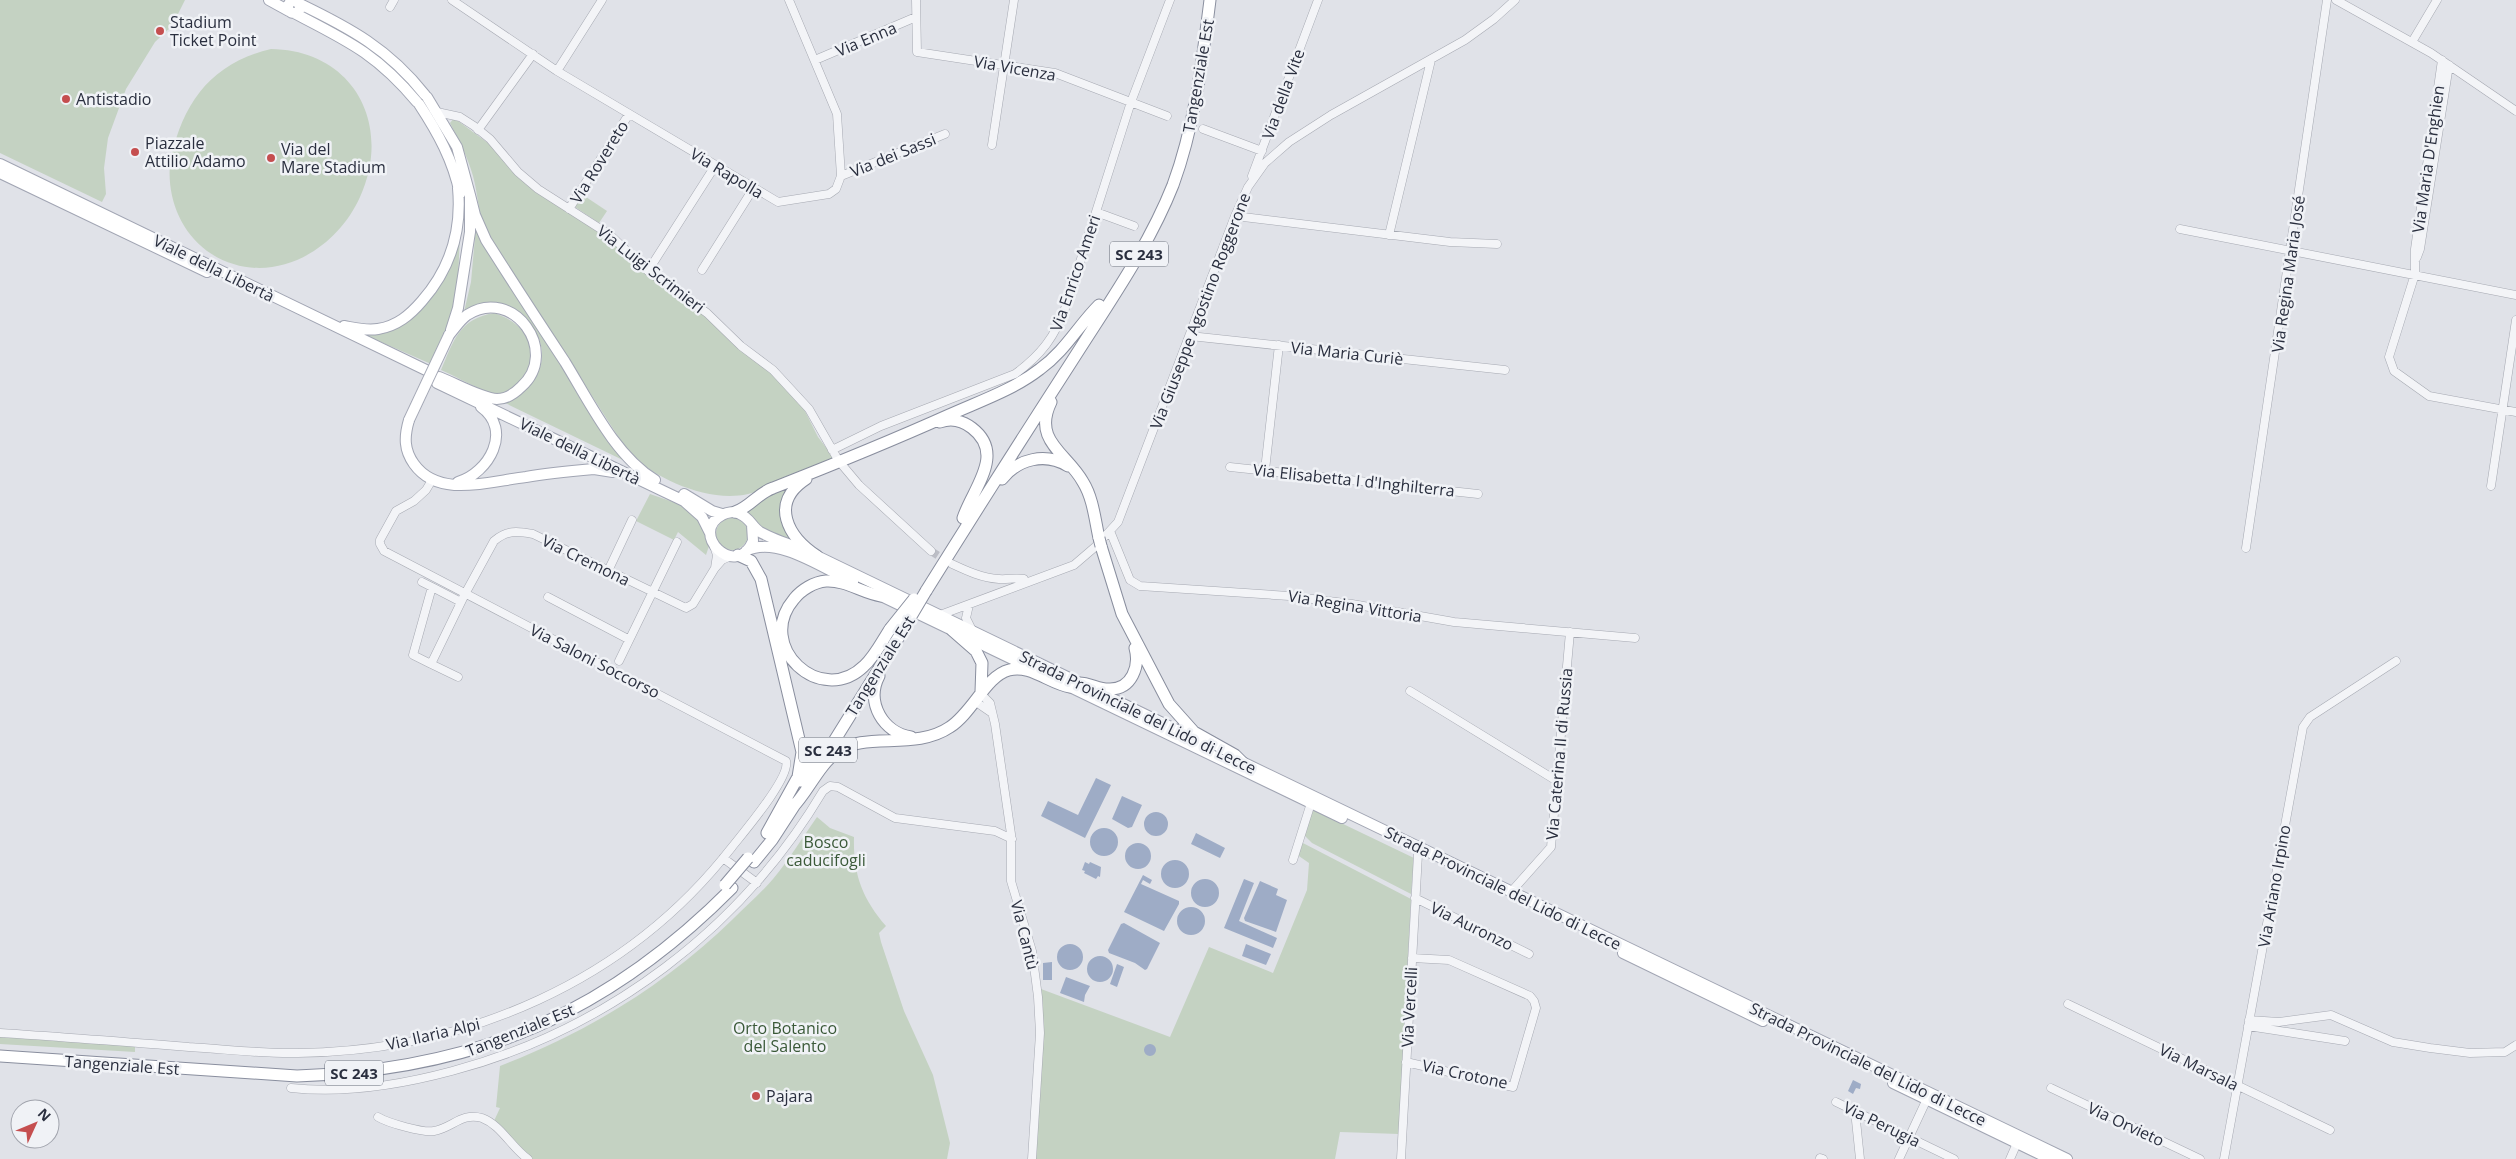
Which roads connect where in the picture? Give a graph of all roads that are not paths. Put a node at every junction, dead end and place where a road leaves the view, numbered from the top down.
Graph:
1 (269, 0) edge
2 (452, 0) edge
3 (602, 0) edge
4 (789, 0) edge
5 (916, 0) edge
6 (1014, 0) edge
7 (1170, 0) edge
8 (1203, 0) edge
9 (1210, 0) edge
10 (1318, 0) edge
11 (1515, 0) edge
12 (2327, 0) edge
13 (2336, 0) edge
14 (2437, 0) edge
15 (295, 1) edge
16 (291, 12) junction
17 (916, 17) junction
18 (2412, 42) junction
19 (532, 54) junction
20 (815, 60) junction
21 (1430, 60) junction
22 (2446, 62) junction
23 (1005, 65) junction
24 (557, 71) junction
25 (426, 96) junction
26 (1131, 102) junction
27 (418, 103) junction
28 (2516, 111) edge
29 (437, 112) junction
30 (629, 114) junction
31 (1167, 116) dead end
32 (1204, 129) dead end
33 (478, 130) junction
34 (945, 134) dead end
35 (992, 145) dead end
36 (1262, 151) junction
37 (457, 162) junction
38 (0, 164) edge
39 (715, 166) junction
40 (0, 173) edge
41 (841, 176) junction
42 (1248, 187) junction
43 (458, 188) junction
44 (753, 189) junction
45 (470, 194) junction
46 (569, 209) junction
47 (1096, 212) junction
48 (1235, 216) junction
49 (1134, 226) dead end
50 (2180, 229) dead end
51 (1389, 235) junction
52 (1497, 244) dead end
53 (2292, 251) junction
54 (465, 260) junction
55 (702, 270) dead end
56 (648, 271) junction
57 (2415, 274) junction
58 (2516, 295) edge
59 (1099, 305) junction
60 (2516, 320) edge
61 (326, 322) junction
62 (449, 335) junction
63 (1190, 336) junction
64 (1279, 345) junction
65 (1070, 363) junction
66 (1505, 370) dead end
67 (438, 380) junction
68 (2502, 410) junction
69 (2516, 412) edge
70 (921, 428) junction
71 (832, 450) junction
72 (833, 462) junction
73 (842, 466) dead end
74 (1230, 467) dead end
75 (1265, 470) junction
76 (1079, 475) junction
77 (432, 480) junction
78 (655, 480) junction
79 (445, 484) junction
80 (2490, 486) dead end
81 (670, 494) junction
82 (1478, 494) dead end
83 (735, 512) junction
84 (722, 514) junction
85 (632, 520) dead end
86 (966, 520) junction
87 (752, 525) junction
88 (1110, 531) junction
89 (710, 532) junction
90 (676, 542) dead end
91 (713, 544) junction
92 (2246, 548) dead end
93 (931, 551) tunnel mouth
94 (738, 554) junction
95 (817, 556) junction
96 (952, 564) tunnel mouth
97 (715, 568) junction
98 (608, 571) junction
99 (422, 582) dead end
100 (1025, 582) junction
101 (432, 587) junction
102 (651, 592) junction
103 (465, 594) junction
104 (881, 596) junction
105 (548, 597) dead end
106 (461, 602) junction
107 (969, 605) junction
108 (938, 619) junction
109 (952, 630) junction
110 (974, 632) junction
111 (1570, 632) junction
112 (896, 633) junction
113 (1132, 634) junction
114 (1635, 638) dead end
115 (628, 639) junction
116 (619, 661) dead end
117 (2396, 661) dead end
118 (431, 664) junction
119 (458, 677) dead end
120 (1075, 685) junction
121 (1410, 691) dead end
122 (978, 698) junction
123 (933, 736) junction
124 (1244, 763) junction
125 (1557, 780) junction
126 (1311, 803) junction
127 (792, 808) junction
128 (1009, 815) junction
129 (995, 831) junction
130 (767, 833) junction
131 (1012, 840) junction
132 (1418, 854) junction
133 (723, 858) junction
134 (751, 860) junction
135 (1292, 860) dead end
136 (756, 883) junction
137 (728, 886) junction
138 (1512, 892) junction
139 (1415, 898) junction
140 (1529, 954) dead end
141 (1412, 958) junction
142 (2068, 1004) dead end
143 (2249, 1023) junction
144 (0, 1033) edge
145 (2345, 1041) dead end
146 (2516, 1045) edge
147 (0, 1049) edge
148 (0, 1056) edge
149 (1406, 1062) junction
150 (2237, 1085) junction
151 (291, 1088) dead end
152 (2051, 1088) dead end
153 (1926, 1101) junction
154 (1836, 1102) dead end
155 (1855, 1111) junction
156 (378, 1117) dead end
157 (2330, 1130) dead end
158 (1909, 1137) junction
159 (2018, 1140) junction
160 (528, 1159) edge
161 (1032, 1159) edge
162 (1401, 1159) edge
163 (1860, 1159) edge
164 (1899, 1159) edge
165 (1954, 1159) edge
166 (2010, 1159) edge
167 (2050, 1159) edge
168 (2066, 1159) edge
169 (2200, 1159) edge
170 (2224, 1159) edge

1 - 16 main road
2 - 19 street, Via Rapolla
3 - 24 street
4 - 20 street
5 - 17 street
6 - 23 street
7 - 26 street, Via Enrico Ameri
8 - 59 highway, Tangenziale Est / SC 243
9 - 65 highway, Tangenziale Est / SC 243
10 - 36 street, Via della Vite
11 - 21 street, Via Giuseppe Agostino Roggerone
12 - 53 street, Via Regina Maria José
13 - 18 street
14 - 18 street
15 - 16 main road
15 - 25 main road
16 - 27 main road
17 - 20 street, Via Enna
17 - 23 street, Via Vicenza
18 - 22 street
19 - 24 street, Via Rapolla
19 - 33 street
20 - 41 street
21 - 42 street, Via Giuseppe Agostino Roggerone
21 - 51 street
22 - 28 street
22 - 57 street, Via Maria D'Enghien
23 - 26 street, Via Vicenza
23 - 35 street
24 - 30 street, Via Rapolla
25 - 27 main road
25 - 29 main road
26 - 31 street, Via Vicenza
26 - 47 street, Via Enrico Ameri
27 - 37 main road
29 - 33 street, Via Luigi Scrimieri
29 - 37 main road
30 - 39 street, Via Rapolla
30 - 46 street, Via Rovereto
32 - 36 street
33 - 46 street, Via Luigi Scrimieri
34 - 41 street, Via dei Sassi
36 - 42 street, Via della Vite
37 - 43 main road
37 - 45 main road
38 - 61 main road, Viale della Libertà
39 - 44 street, Via Rapolla
39 - 56 street
40 - 61 main road, Viale della Libertà
41 - 44 street, Via Rapolla
42 - 48 street, Via Giuseppe Agostino Roggerone
43 - 54 main road
43 - 61 main road
44 - 55 street
45 - 54 main road
45 - 78 main road
46 - 56 street, Via Luigi Scrimieri
47 - 49 street
47 - 71 street, Via Enrico Ameri
48 - 51 street
48 - 63 street, Via Giuseppe Agostino Roggerone
50 - 53 street
51 - 52 street
53 - 57 street
53 - 92 street, Via Regina Maria José
54 - 62 main road
56 - 71 street, Via Luigi Scrimieri
57 - 58 street
57 - 68 street, Via Maria D'Enghien
59 - 70 highway
59 - 86 highway, Tangenziale Est / SC 243
60 - 68 street
62 - 67 main road
62 - 77 main road, bridge
63 - 64 street, Via Maria Curiè
63 - 88 street, Via Giuseppe Agostino Roggerone
64 - 66 street, Via Maria Curiè
64 - 75 street
65 - 76 highway
65 - 86 highway, Tangenziale Est / SC 243
67 - 78 main road, Viale della Libertà
67 - 79 main road
67 - 81 main road, Viale della Libertà
68 - 69 street
68 - 80 street
70 - 72 highway
70 - 86 highway
71 - 72 street, Via Luigi Scrimieri
72 - 83 highway
72 - 95 highway
73 - 93 street
74 - 75 street, Via Elisabetta I d'Inghilterra
75 - 82 street, Via Elisabetta I d'Inghilterra
76 - 86 highway
76 - 113 highway
77 - 79 main road
77 - 103 street, Via Saloni Soccorso
78 - 84 main road, Viale della Libertà
79 - 81 main road
81 - 89 main road, Viale della Libertà
83 - 84 main road
83 - 87 main road
84 - 89 main road
85 - 98 street
86 - 112 highway, Tangenziale Est / SC 243, bridge
87 - 94 main road
87 - 95 main road
88 - 100 street, Via Giuseppe Agostino Roggerone
88 - 111 street, Via Regina Vittoria
89 - 91 main road, Viale della Libertà
90 - 102 street
91 - 94 main road
91 - 97 street
94 - 97 street, Via Cremona
94 - 104 main road
94 - 130 highway
95 - 108 main road
96 - 100 street
97 - 102 street, Via Cremona
98 - 102 street, Via Cremona
98 - 103 street, Via Cremona
99 - 101 street
100 - 107 street, Via Giuseppe Agostino Roggerone
101 - 106 street
101 - 118 street
102 - 115 street
103 - 106 street, Via Cremona
103 - 133 street, Via Saloni Soccorso
104 - 108 main road
104 - 112 highway
105 - 115 street
106 - 118 street, Via Cremona
107 - 108 street, Via Giuseppe Agostino Roggerone
107 - 110 street
108 - 109 main road, Strada Provinciale del Lido di Lecce
108 - 110 main road, Strada Provinciale del Lido di Lecce
109 - 120 main road, Strada Provinciale del Lido di Lecce
109 - 122 highway
110 - 120 main road, Strada Provinciale del Lido di Lecce
111 - 114 street, Via Regina Vittoria
111 - 125 street, Via Caterina II di Russia
112 - 123 highway
112 - 127 highway, Tangenziale Est / SC 243
112 - 130 highway, Tangenziale Est / SC 243
113 - 120 highway
113 - 124 highway
115 - 116 street
117 - 143 street, Via Ariano Irpino
118 - 119 street
120 - 122 highway
120 - 124 main road, Strada Provinciale del Lido di Lecce
120 - 126 main road, Strada Provinciale del Lido di Lecce
121 - 125 street
122 - 123 highway
122 - 128 street, Via Cantù
123 - 127 highway
124 - 138 main road, Strada Provinciale del Lido di Lecce
125 - 138 street, Via Caterina II di Russia
126 - 132 main road, Strada Provinciale del Lido di Lecce
126 - 135 street
127 - 134 highway, Tangenziale Est / SC 243
128 - 129 street
128 - 131 street, Via Cantù
129 - 131 street
129 - 136 street
130 - 134 highway, Tangenziale Est / SC 243
131 - 161 street, Via Cantù
132 - 139 street, Via Vercelli
132 - 153 main road, Strada Provinciale del Lido di Lecce
133 - 136 street
133 - 144 street, Via Ilaria Alpi
134 - 137 highway, Tangenziale Est / SC 243
136 - 151 street
137 - 147 highway, Tangenziale Est / SC 243
137 - 148 highway, Tangenziale Est / SC 243
138 - 159 main road, Strada Provinciale del Lido di Lecce
139 - 140 street, Via Auronzo
139 - 141 street, Via Vercelli
141 - 149 street, Via Vercelli
141 - 149 street, Via Crotone
142 - 150 street, Via Marsala
143 - 145 street
143 - 146 street
143 - 150 street, Via Ariano Irpino
149 - 162 street, Via Vercelli
150 - 157 street, Via Marsala
150 - 170 street, Via Ariano Irpino
152 - 169 street, Via Orvieto
153 - 158 street
153 - 159 main road, Strada Provinciale del Lido di Lecce
154 - 155 street, Via Perugia
155 - 158 street, Via Perugia
155 - 163 street
156 - 160 street
158 - 164 street
158 - 165 street, Via Perugia
159 - 166 street
159 - 167 main road, Strada Provinciale del Lido di Lecce
159 - 168 main road, Strada Provinciale del Lido di Lecce

